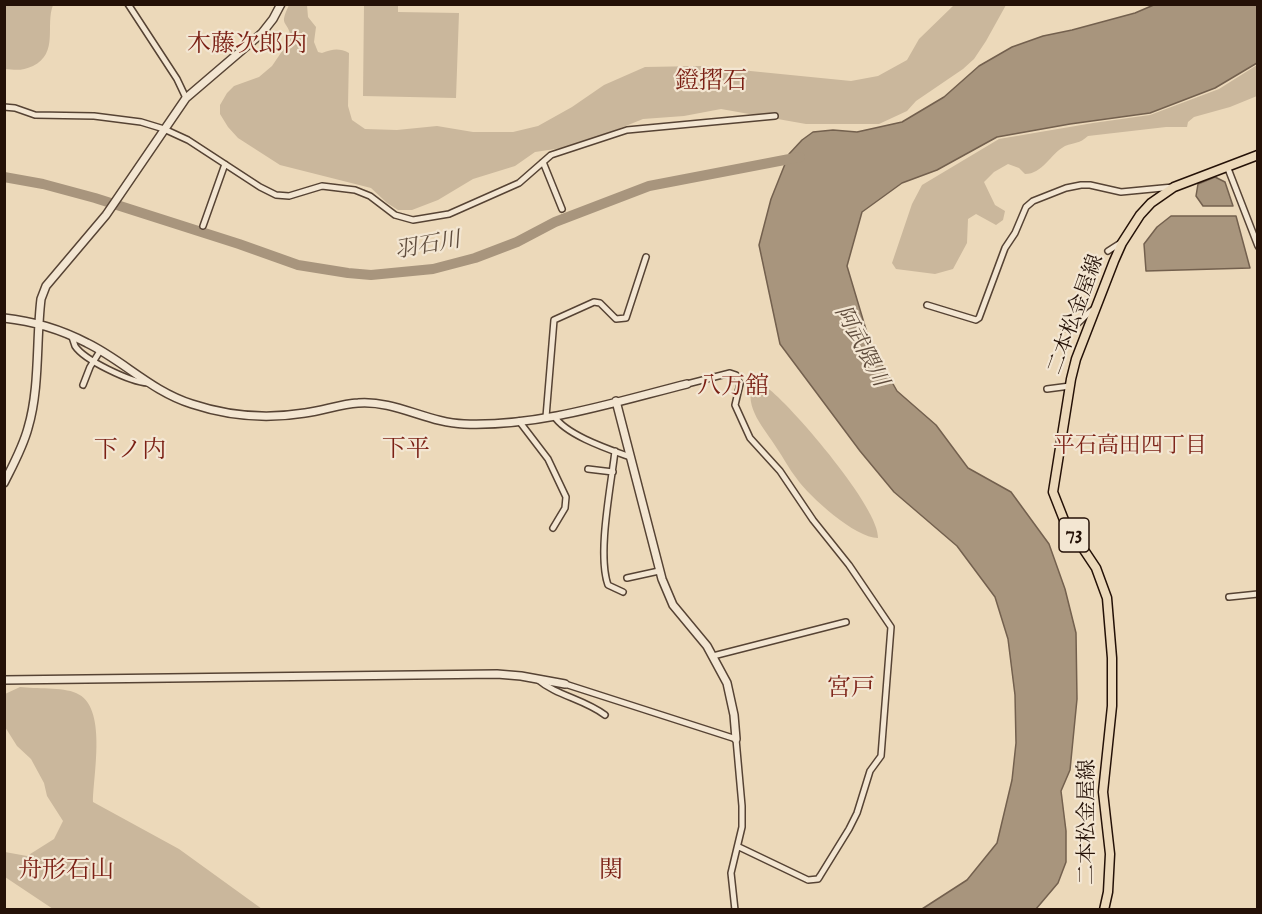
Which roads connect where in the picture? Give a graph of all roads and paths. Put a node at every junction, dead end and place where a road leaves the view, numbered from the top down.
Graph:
1 (128, 4) edge
2 (281, 4) edge
3 (186, 98) junction
4 (4, 107) edge
5 (775, 116) dead end
6 (164, 129) junction
7 (1257, 155) edge
8 (543, 162) junction
9 (225, 164) junction
10 (1227, 165) junction
11 (1174, 187) junction
12 (562, 209) dead end
13 (203, 226) dead end
14 (1124, 241) junction
15 (1257, 246) edge
16 (1108, 251) dead end
17 (646, 257) dead end
18 (927, 305) dead end
19 (1096, 308) junction
20 (4, 318) edge
21 (38, 325) junction
22 (1064, 328) dead end
23 (72, 336) junction
24 (100, 351) junction
25 (94, 360) junction
26 (148, 383) junction
27 (687, 384) joint
28 (83, 385) dead end
29 (1070, 386) junction
30 (1047, 389) dead end
31 (616, 401) junction
32 (550, 416) junction
33 (519, 421) junction
34 (615, 451) junction
35 (630, 457) junction
36 (588, 469) dead end
37 (613, 472) junction
38 (4, 483) edge
39 (553, 528) dead end
40 (659, 571) junction
41 (627, 578) dead end
42 (623, 592) dead end
43 (1257, 594) edge
44 (1229, 597) dead end
45 (846, 622) dead end
46 (713, 656) junction
47 (536, 678) junction
48 (4, 680) edge
49 (565, 684) joint
50 (605, 715) dead end
51 (736, 740) junction
52 (739, 847) dead end
53 (735, 909) edge
54 (1104, 909) edge

1 - 3 street
2 - 3 street
3 - 6 street
4 - 6 street
5 - 8 street
6 - 9 street
6 - 21 street
7 - 10 main road, 二本松金屋線 / 73
8 - 9 street
8 - 12 street
9 - 13 street
10 - 11 main road, 二本松金屋線 / 73
10 - 15 street
11 - 14 main road, 二本松金屋線 / 73
11 - 18 street
14 - 16 street
14 - 19 main road, 二本松金屋線 / 73
17 - 32 street
19 - 22 street
19 - 29 main road, 二本松金屋線 / 73
20 - 21 street
21 - 23 street
21 - 38 street
23 - 24 street
23 - 25 street
24 - 25 street
24 - 26 street
25 - 26 street
25 - 28 street
26 - 33 street
27 - 31 street
27 - 52 street
29 - 30 street
29 - 54 main road, 二本松金屋線 / 73
31 - 32 street
31 - 35 street
32 - 33 street
32 - 34 street
33 - 39 street
34 - 35 street
34 - 37 street
35 - 40 street
36 - 37 street
37 - 42 street
40 - 41 street
40 - 46 street
43 - 44 street
45 - 46 street
46 - 51 street
47 - 48 street
47 - 49 street
47 - 50 street
49 - 51 street
51 - 53 street

